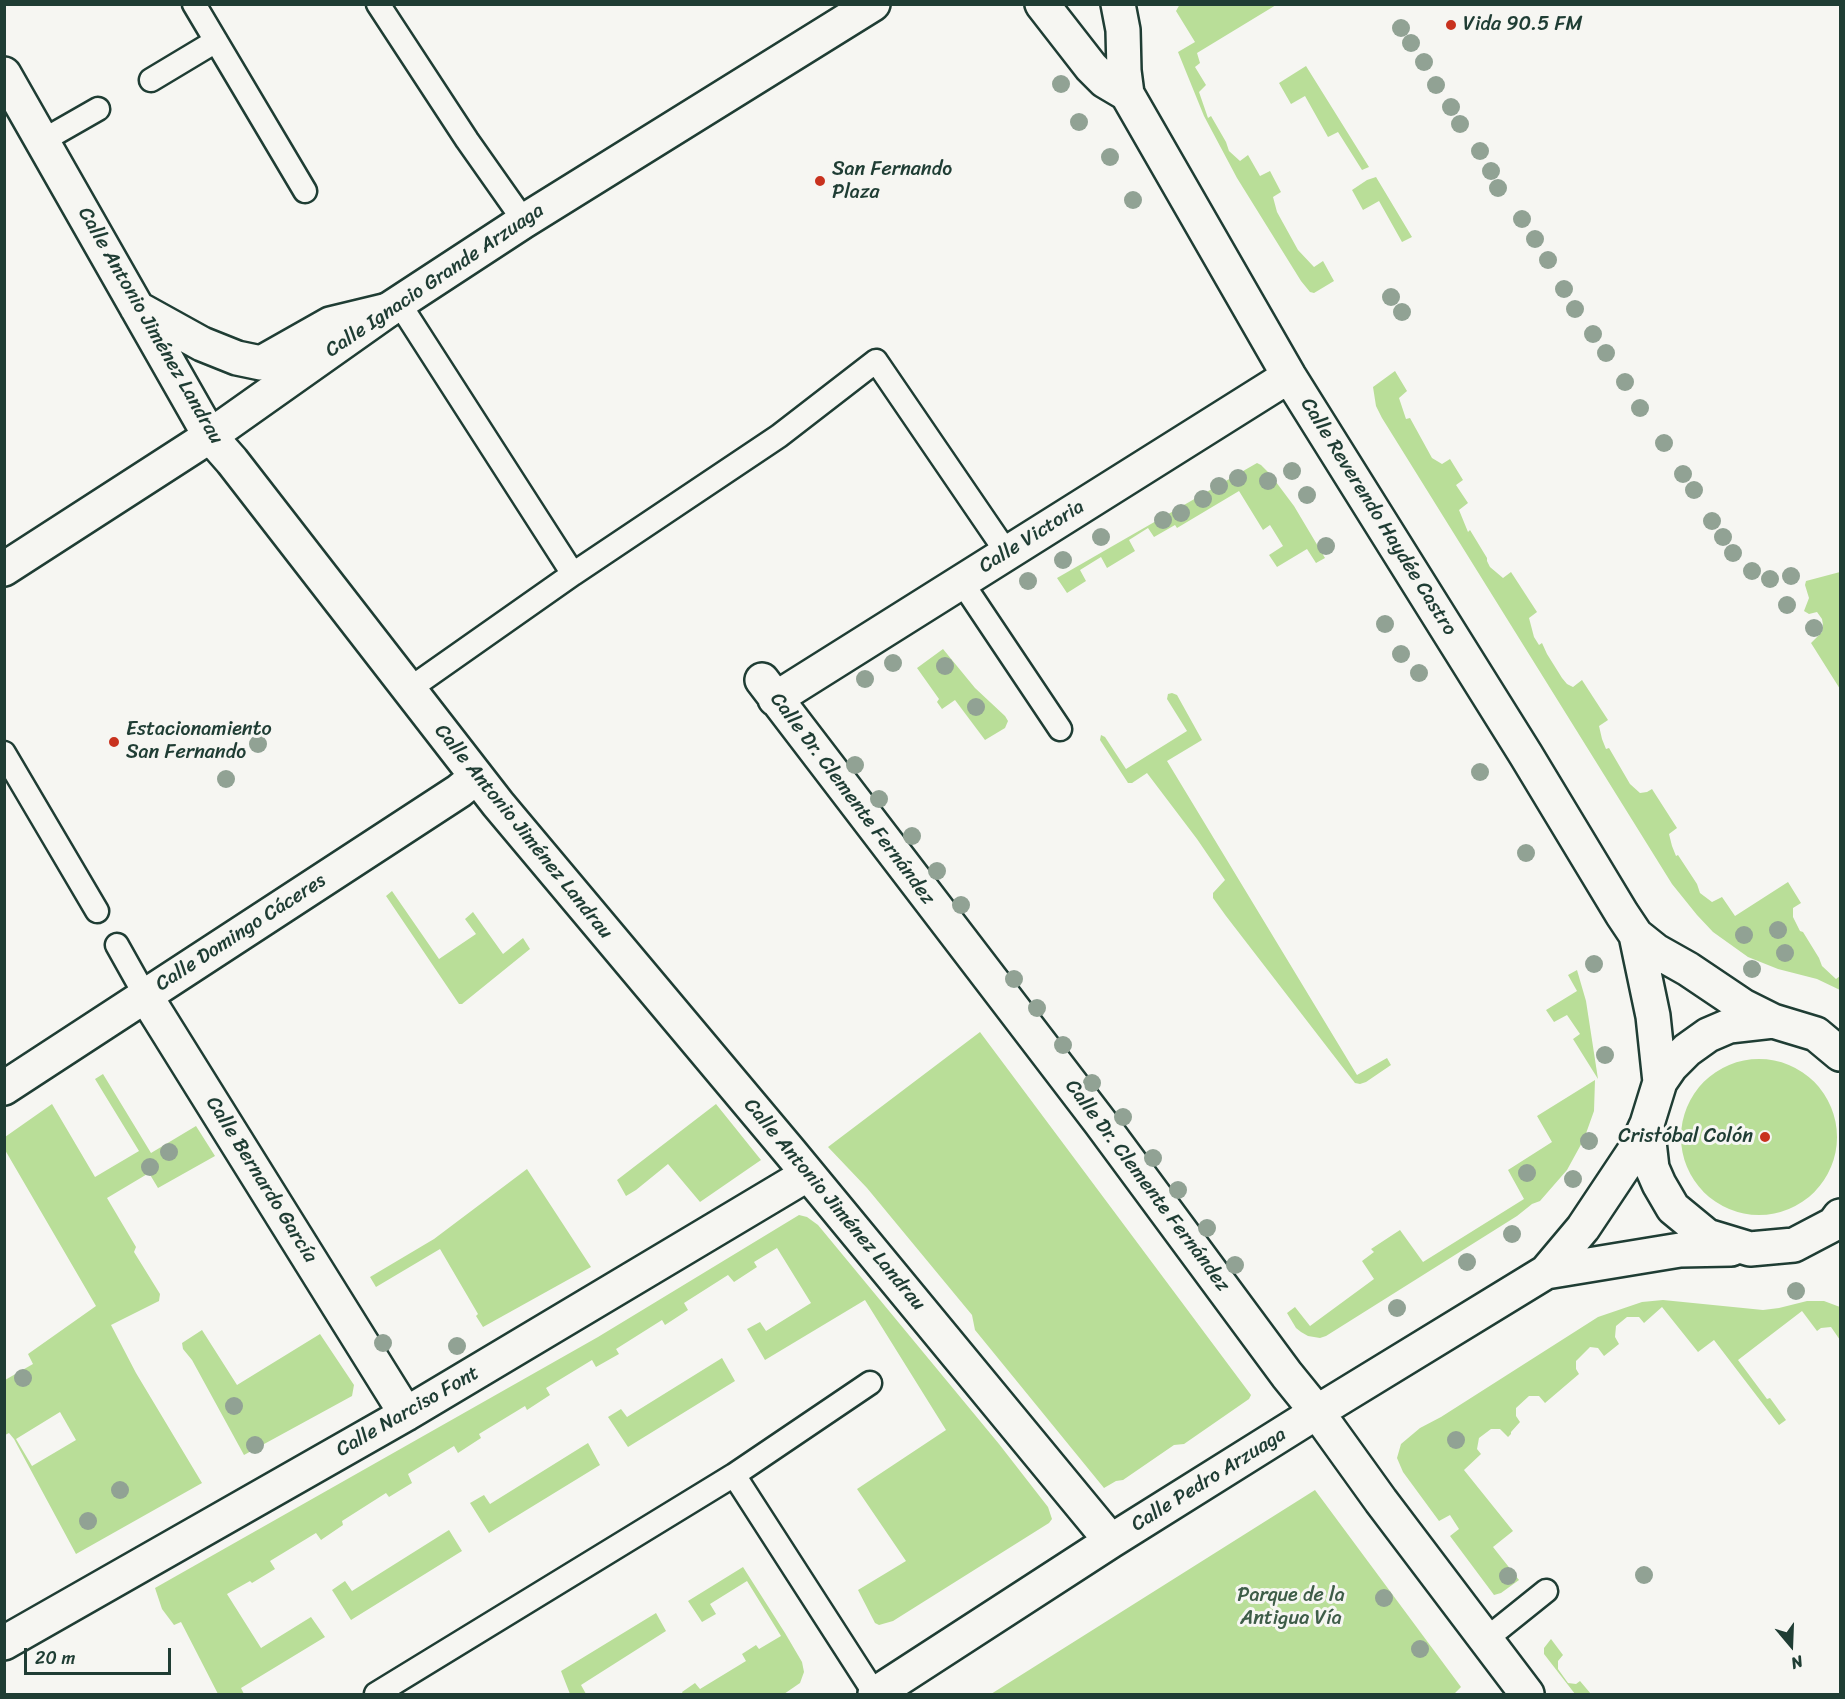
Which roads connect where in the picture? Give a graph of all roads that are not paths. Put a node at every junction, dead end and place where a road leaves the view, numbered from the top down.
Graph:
1 (194, 4) edge
2 (378, 4) edge
3 (873, 4) edge
4 (1042, 4) edge
5 (1118, 4) edge
6 (216, 41) junction
7 (4, 74) edge
8 (151, 80) dead end
9 (1127, 94) junction
10 (98, 109) dead end
11 (42, 141) junction
12 (305, 191) dead end
13 (524, 221) junction
14 (394, 307) junction
15 (137, 308) junction
16 (1289, 376) junction
17 (210, 436) junction
18 (1007, 553) junction
19 (4, 569) edge
20 (573, 574) junction
21 (961, 581) junction
22 (408, 690) junction
23 (769, 690) joint
24 (1060, 729) dead end
25 (4, 753) edge
26 (476, 777) junction
27 (97, 911) dead end
28 (1636, 935) junction
29 (117, 945) dead end
30 (146, 995) junction
31 (1773, 1022) junction
32 (1840, 1054) edge
33 (1660, 1082) junction
34 (4, 1088) edge
35 (1647, 1124) junction
36 (808, 1174) junction
37 (1838, 1224) edge
38 (1750, 1249) junction
39 (1546, 1272) junction
40 (870, 1383) dead end
41 (1317, 1412) junction
42 (405, 1414) junction
43 (734, 1475) junction
44 (1110, 1541) junction
45 (1546, 1591) dead end
46 (1485, 1640) junction
47 (4, 1643) edge
48 (376, 1695) edge
49 (875, 1695) edge
50 (1527, 1695) edge

1 - 6 lane
2 - 13 lane
3 - 13 street, Calle Ignacio Grande Arzuaga
4 - 9 street, Calle Reverendo Haydée Castro
5 - 9 street, Calle Reverendo Haydée Castro
6 - 8 lane
6 - 12 lane
7 - 11 street, Calle Antonio Jiménez Landrau
9 - 16 street, Calle Reverendo Haydée Castro
10 - 11 lane
11 - 15 street, Calle Antonio Jiménez Landrau
13 - 14 street, Calle Ignacio Grande Arzuaga
14 - 15 street
14 - 17 street, Calle Ignacio Grande Arzuaga
14 - 20 lane
15 - 17 street, Calle Antonio Jiménez Landrau
16 - 18 street, Calle Victoria
16 - 28 street, Calle Reverendo Haydée Castro
17 - 19 street, Calle Ignacio Grande Arzuaga
17 - 22 street, Calle Antonio Jiménez Landrau
18 - 20 lane
18 - 21 street, Calle Victoria
20 - 22 lane
21 - 23 street, Calle Victoria
21 - 24 lane
22 - 26 street, Calle Antonio Jiménez Landrau
23 - 41 street, Calle Dr. Clemente Fernández
25 - 27 lane
26 - 30 street, Calle Domingo Cáceres
26 - 36 street, Calle Antonio Jiménez Landrau
28 - 31 street, Calle Reverendo Haydée Castro
28 - 33 street, Calle Reverendo Haydée Castro
29 - 30 lane, Calle Bernardo García
30 - 34 street, Calle Domingo Cáceres
30 - 42 street, Calle Bernardo García
31 - 32 street
31 - 33 street
33 - 35 street, Calle Pedro Arzuaga
35 - 38 street
35 - 39 street, Calle Pedro Arzuaga
36 - 42 street, Calle Narciso Font
36 - 44 street, Calle Antonio Jiménez Landrau
37 - 38 street, Calle Pedro Arzuaga
38 - 39 street, Calle Pedro Arzuaga
39 - 41 street, Calle Pedro Arzuaga
40 - 43 lane
41 - 44 street, Calle Pedro Arzuaga
41 - 46 street, Calle Dr. Clemente Fernández
42 - 47 street, Calle Narciso Font
43 - 48 lane
43 - 49 lane
44 - 49 street, Calle Pedro Arzuaga
45 - 46 lane
46 - 50 street, Calle Dr. Clemente Fernández

